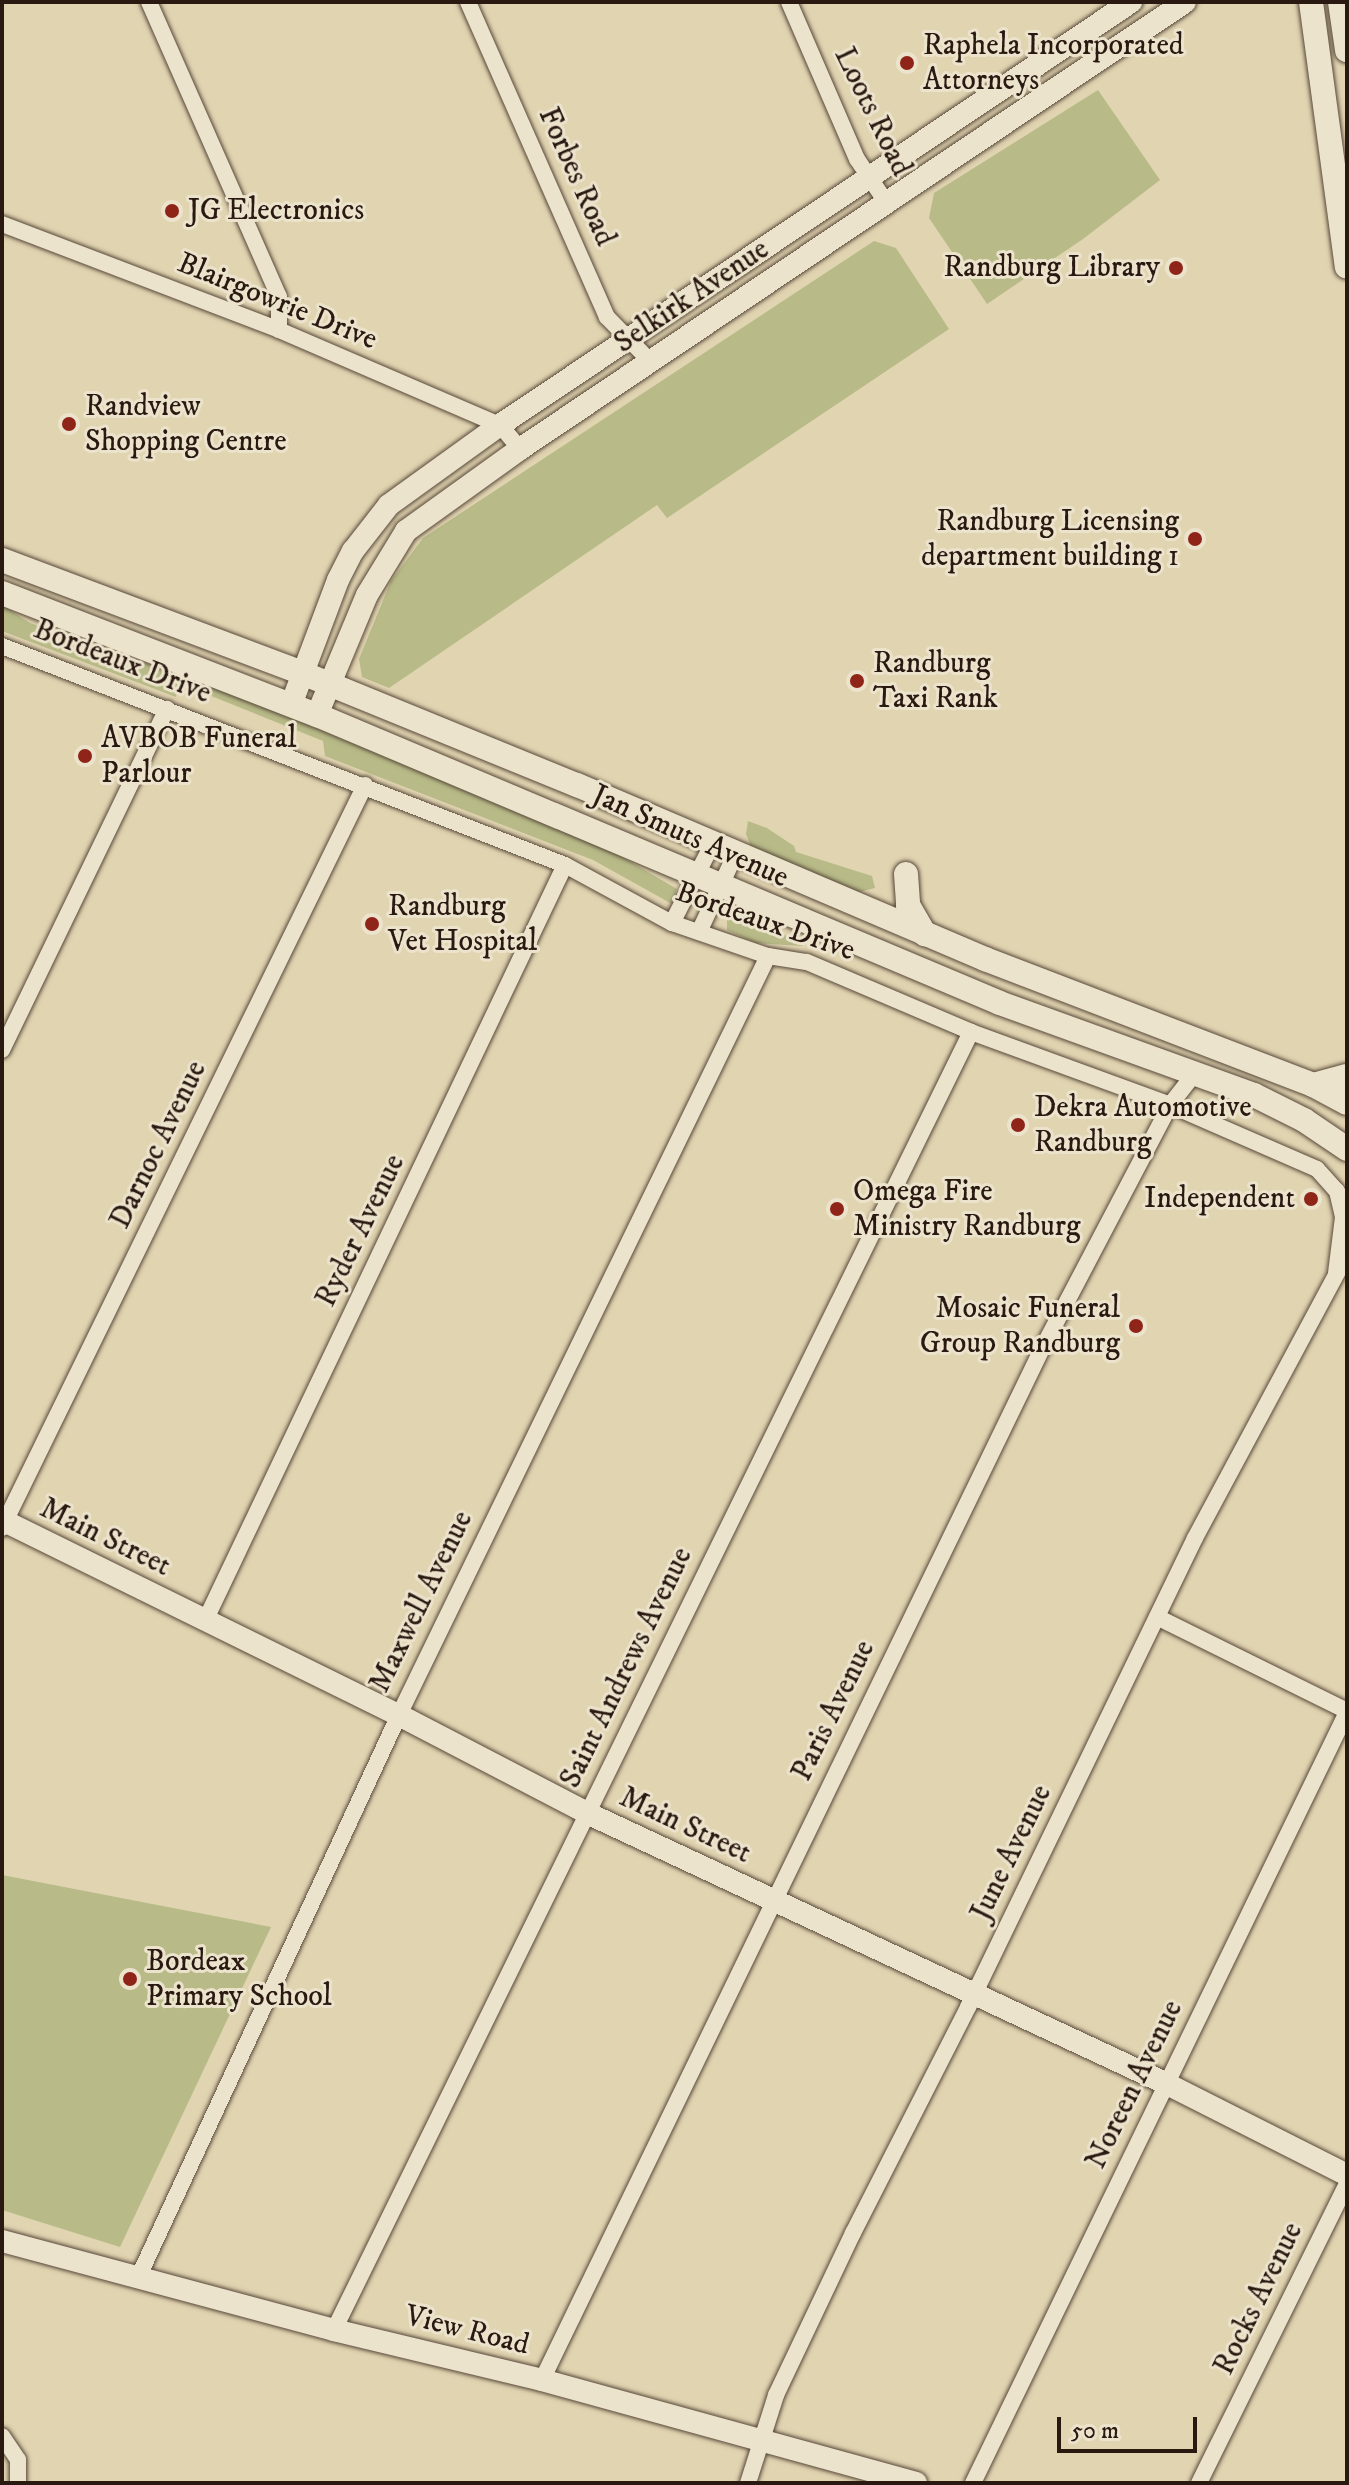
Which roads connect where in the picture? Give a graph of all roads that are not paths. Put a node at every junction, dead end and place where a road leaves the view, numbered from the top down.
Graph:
1 (149, 2) edge
2 (468, 2) edge
3 (789, 2) edge
4 (1185, 2) edge
5 (1293, 2) edge
6 (1311, 2) edge
7 (1340, 2) edge
8 (1121, 5) edge
9 (1132, 35) junction
10 (1347, 50) edge
11 (1318, 57) junction
12 (869, 177) junction
13 (886, 202) junction
14 (2, 224) edge
15 (1347, 267) edge
16 (279, 330) junction
17 (629, 339) junction
18 (651, 362) junction
19 (500, 425) junction
20 (520, 449) junction
21 (2, 560) edge
22 (2, 593) edge
23 (2, 646) edge
24 (302, 673) junction
25 (330, 686) junction
26 (291, 705) junction
27 (167, 709) junction
28 (317, 715) junction
29 (365, 785) junction
30 (713, 843) junction
31 (736, 853) junction
32 (565, 865) junction
33 (906, 874) dead end
34 (694, 876) junction
35 (720, 888) junction
36 (672, 923) junction
37 (699, 932) junction
38 (925, 934) junction
39 (768, 956) junction
40 (971, 1032) junction
41 (2, 1050) edge
42 (1193, 1076) junction
43 (1347, 1076) edge
44 (1313, 1085) junction
45 (1347, 1103) edge
46 (1170, 1105) junction
47 (1347, 1149) edge
48 (1347, 1257) edge
49 (1336, 1273) junction
50 (3, 1523) edge
51 (1157, 1617) junction
52 (205, 1621) junction
53 (1347, 1711) edge
54 (399, 1715) junction
55 (587, 1813) junction
56 (773, 1901) junction
57 (974, 1995) junction
58 (1167, 2084) junction
59 (1347, 2175) edge
60 (1347, 2183) edge
61 (2, 2241) edge
62 (138, 2278) junction
63 (334, 2330) junction
64 (542, 2380) junction
65 (2, 2436) edge
66 (760, 2441) junction
67 (18, 2483) edge
68 (748, 2483) edge
69 (916, 2483) edge
70 (973, 2483) edge
71 (1199, 2483) edge

1 - 16 street
2 - 17 street, Forbes Road
3 - 12 street, Loots Road
4 - 9 street, Selkirk Avenue
5 - 11 main road
6 - 11 main road
7 - 10 main road
8 - 9 street
8 - 12 street, Selkirk Avenue
9 - 13 street, Selkirk Avenue
11 - 15 main road
12 - 13 street, Loots Road
12 - 17 street, Selkirk Avenue
13 - 18 street, Selkirk Avenue
14 - 16 street, Blairgowrie Drive
16 - 19 street, Blairgowrie Drive
17 - 18 street, Forbes Road
17 - 19 street, Selkirk Avenue
18 - 20 street, Selkirk Avenue
19 - 20 street, Blairgowrie Drive
19 - 24 street, Selkirk Avenue
20 - 25 street, Selkirk Avenue
21 - 24 main road, Jan Smuts Avenue
22 - 26 main road, Jan Smuts Avenue
23 - 27 street, Bordeaux Drive
24 - 25 main road, Jan Smuts Avenue
24 - 26 street, Selkirk Avenue
25 - 28 street, Selkirk Avenue
25 - 30 main road, Jan Smuts Avenue
26 - 28 main road, Jan Smuts Avenue
27 - 29 street, Bordeaux Drive
27 - 41 street
28 - 34 main road, Jan Smuts Avenue
29 - 32 street, Bordeaux Drive
29 - 50 street, Darnoc Avenue
30 - 31 main road, Jan Smuts Avenue
30 - 34 street
31 - 35 street
31 - 38 main road, Jan Smuts Avenue
32 - 36 street, Bordeaux Drive
32 - 52 street, Ryder Avenue
33 - 38 main road
34 - 35 main road, Jan Smuts Avenue
34 - 36 street
35 - 37 street
35 - 42 main road, Jan Smuts Avenue
36 - 37 street, Bordeaux Drive
37 - 39 street, Bordeaux Drive
38 - 44 main road, Jan Smuts Avenue
39 - 40 street, Bordeaux Drive
39 - 54 street, Maxwell Avenue
40 - 46 street, Bordeaux Drive
40 - 55 street, Saint Andrews Avenue
42 - 46 street, Paris Avenue
42 - 47 main road, Jan Smuts Avenue
43 - 44 main road
44 - 45 main road, Jan Smuts Avenue
46 - 49 street, Bordeaux Drive
46 - 56 street, Paris Avenue
48 - 49 street, June Avenue
49 - 51 street, June Avenue
50 - 52 street, Main Street
51 - 53 street
51 - 57 street, June Avenue
52 - 54 street, Main Street
53 - 58 street, Noreen Avenue
54 - 55 street, Main Street
54 - 62 street, Maxwell Avenue
55 - 56 street, Main Street
55 - 63 street, Saint Andrews Avenue
56 - 57 street, Main Street
56 - 64 street, Paris Avenue
57 - 58 street, Main Street
57 - 66 street, June Avenue
58 - 59 street, Main Street
58 - 70 street, Noreen Avenue
60 - 71 street, Rocks Avenue
61 - 62 street, View Road
62 - 63 street, View Road
63 - 64 street, View Road
64 - 66 street, View Road
65 - 67 street
66 - 68 street, June Avenue
66 - 69 street, View Road

